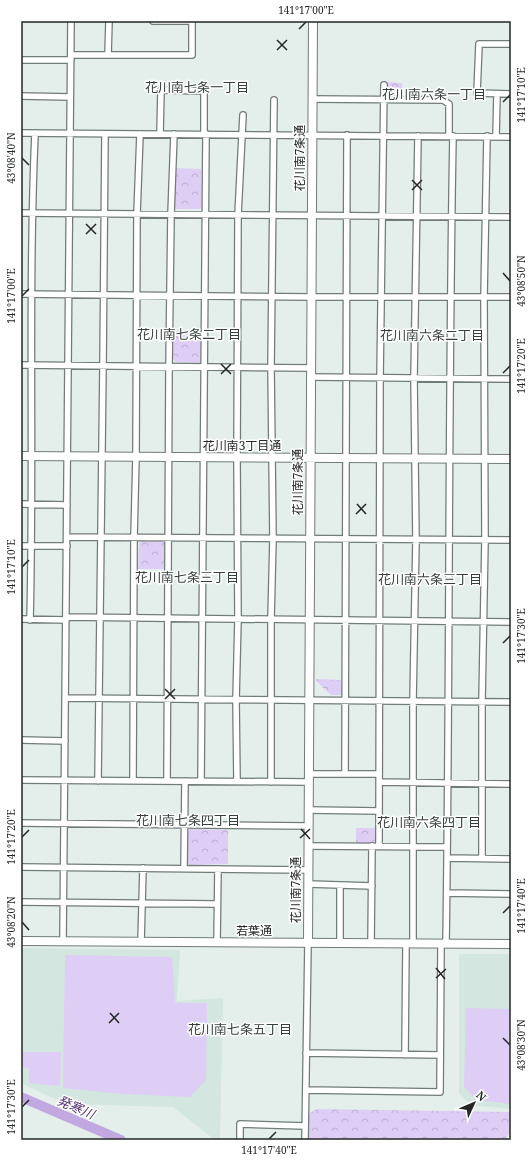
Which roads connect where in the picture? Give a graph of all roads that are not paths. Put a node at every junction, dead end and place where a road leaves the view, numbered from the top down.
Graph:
1 (71, 21) edge
2 (108, 21) edge
3 (153, 21) edge
4 (192, 21) edge
5 (313, 21) edge
6 (511, 44) edge
7 (108, 54) junction
8 (71, 57) junction
9 (21, 60) edge
10 (384, 85) dead end
11 (497, 94) junction
12 (511, 94) edge
13 (21, 96) edge
14 (70, 97) junction
15 (312, 99) junction
16 (384, 99) junction
17 (274, 100) dead end
18 (243, 115) dead end
19 (21, 133) edge
20 (35, 133) junction
21 (70, 133) junction
22 (105, 134) junction
23 (140, 134) junction
24 (160, 134) junction
25 (174, 134) junction
26 (205, 134) junction
27 (242, 134) junction
28 (274, 135) junction
29 (312, 135) junction
30 (348, 135) junction
31 (383, 136) junction
32 (418, 136) junction
33 (451, 136) junction
34 (487, 136) junction
35 (496, 137) junction
36 (511, 137) edge
37 (21, 213) edge
38 (32, 213) junction
39 (69, 214) junction
40 (104, 214) junction
41 (137, 214) junction
42 (171, 214) junction
43 (206, 215) junction
44 (238, 215) junction
45 (274, 215) junction
46 (312, 215) junction
47 (347, 216) junction
48 (383, 216) junction
49 (416, 216) junction
50 (451, 216) junction
51 (485, 217) junction
52 (511, 217) edge
53 (21, 294) edge
54 (32, 294) junction
55 (69, 294) junction
56 (103, 295) junction
57 (138, 295) junction
58 (170, 295) junction
59 (205, 296) junction
60 (238, 296) junction
61 (272, 296) junction
62 (311, 297) junction
63 (347, 297) junction
64 (382, 297) junction
65 (416, 297) junction
66 (450, 297) junction
67 (484, 297) junction
68 (511, 297) edge
69 (21, 365) edge
70 (32, 366) junction
71 (68, 366) junction
72 (103, 366) junction
73 (136, 366) junction
74 (169, 367) junction
75 (204, 367) junction
76 (238, 367) junction
77 (271, 367) junction
78 (311, 368) junction
79 (311, 378) junction
80 (347, 378) junction
81 (380, 378) junction
82 (414, 378) junction
83 (450, 379) junction
84 (485, 379) junction
85 (511, 379) edge
86 (21, 456) edge
87 (31, 456) junction
88 (67, 457) junction
89 (102, 457) junction
90 (136, 457) junction
91 (169, 457) junction
92 (203, 458) junction
93 (237, 458) junction
94 (271, 458) junction
95 (310, 458) junction
96 (347, 458) junction
97 (381, 459) junction
98 (415, 459) junction
99 (449, 459) junction
100 (484, 459) junction
101 (511, 459) edge
102 (21, 504) edge
103 (32, 504) junction
104 (67, 505) junction
105 (67, 537) junction
106 (101, 537) junction
107 (134, 537) junction
108 (169, 538) junction
109 (204, 538) junction
110 (237, 538) junction
111 (273, 539) junction
112 (310, 539) junction
113 (347, 539) junction
114 (380, 539) junction
115 (416, 540) junction
116 (450, 540) junction
117 (485, 540) junction
118 (511, 540) edge
119 (21, 546) edge
120 (32, 546) junction
121 (67, 546) junction
122 (101, 618) junction
123 (134, 618) junction
124 (168, 618) junction
125 (21, 619) edge
126 (66, 619) junction
127 (203, 619) junction
128 (238, 619) junction
129 (271, 619) junction
130 (30, 620) junction
131 (309, 620) junction
132 (346, 620) junction
133 (380, 621) junction
134 (415, 621) junction
135 (450, 621) junction
136 (483, 622) junction
137 (511, 622) edge
138 (65, 698) junction
139 (98, 699) junction
140 (133, 699) junction
141 (168, 699) junction
142 (202, 700) junction
143 (236, 700) junction
144 (271, 700) junction
145 (309, 700) junction
146 (345, 701) junction
147 (380, 701) junction
148 (414, 701) junction
149 (449, 701) junction
150 (482, 702) junction
151 (511, 702) edge
152 (21, 740) edge
153 (65, 741) junction
154 (346, 774) junction
155 (379, 774) junction
156 (309, 778) junction
157 (21, 780) edge
158 (65, 780) junction
159 (98, 781) junction
160 (133, 781) junction
161 (167, 781) junction
162 (185, 781) junction
163 (201, 781) junction
164 (237, 782) junction
165 (271, 782) junction
166 (379, 782) junction
167 (413, 782) junction
168 (448, 783) junction
169 (483, 783) junction
170 (511, 784) edge
171 (308, 810) junction
172 (379, 811) junction
173 (21, 823) edge
174 (64, 824) junction
175 (184, 825) junction
176 (308, 826) junction
177 (308, 846) junction
178 (372, 846) junction
179 (379, 846) junction
180 (413, 846) junction
181 (448, 847) junction
182 (447, 858) junction
183 (482, 858) junction
184 (511, 859) edge
185 (21, 866) edge
186 (64, 867) junction
187 (143, 868) junction
188 (184, 868) junction
189 (218, 869) junction
190 (308, 870) junction
191 (308, 884) junction
192 (340, 885) junction
193 (372, 886) junction
194 (447, 893) junction
195 (511, 894) edge
196 (21, 902) edge
197 (64, 902) junction
198 (142, 903) junction
199 (216, 904) junction
200 (21, 941) edge
201 (63, 941) junction
202 (141, 942) junction
203 (217, 942) junction
204 (308, 943) junction
205 (340, 943) junction
206 (371, 944) junction
207 (410, 944) junction
208 (444, 944) junction
209 (511, 944) edge
210 (306, 1054) junction
211 (405, 1055) junction
212 (440, 1055) junction
213 (306, 1090) junction
214 (305, 1126) junction
215 (240, 1140) edge
216 (305, 1140) edge

1 - 8 street
2 - 7 street
3 - 4 street
4 - 7 street
5 - 15 street, 花川南7条通
6 - 11 street
7 - 8 street
8 - 9 street
8 - 14 street
10 - 16 street
11 - 12 street
11 - 35 street
13 - 14 street
14 - 21 street
15 - 16 street
15 - 29 street, 花川南7条通
16 - 31 street
16 - 33 street
17 - 28 street
18 - 27 street
19 - 20 street
20 - 21 street
20 - 38 street
21 - 22 street
21 - 39 street
22 - 23 street
22 - 40 street
23 - 24 street
23 - 41 street
24 - 25 street
24 - 26 street
25 - 26 street
25 - 42 street
26 - 27 street
26 - 43 street
27 - 28 street
27 - 44 street
28 - 29 street
28 - 45 street
29 - 30 street
29 - 46 street, 花川南7条通
30 - 31 street
30 - 47 street
31 - 32 street
31 - 48 street
32 - 33 street
32 - 49 street
33 - 34 street
33 - 50 street
34 - 35 street
34 - 51 street
35 - 36 street
37 - 38 street
38 - 39 street
38 - 54 street
39 - 40 street
39 - 55 street
40 - 41 street
40 - 56 street
41 - 42 street
41 - 57 street
42 - 43 street
42 - 58 street
43 - 44 street
43 - 59 street
44 - 45 street
44 - 60 street
45 - 46 street
45 - 61 street
46 - 47 street
46 - 62 street, 花川南7条通
47 - 48 street
47 - 63 street
48 - 49 street
48 - 64 street
49 - 50 street
49 - 65 street
50 - 51 street
50 - 66 street
51 - 52 street
51 - 67 street
53 - 54 street
54 - 55 street
54 - 70 street
55 - 56 street
55 - 71 street
56 - 57 street
56 - 72 street
57 - 58 street
57 - 73 street
58 - 59 street
58 - 74 street
59 - 60 street
59 - 75 street
60 - 61 street
60 - 76 street
61 - 62 street
61 - 77 street
62 - 63 street
62 - 78 street, 花川南7条通
63 - 64 street
63 - 80 street
64 - 65 street
64 - 81 street
65 - 66 street
65 - 82 street
66 - 67 street
66 - 83 street
67 - 68 street
67 - 84 street
69 - 70 street
70 - 71 street
70 - 87 street
71 - 72 street
71 - 88 street
72 - 73 street
72 - 89 street
73 - 74 street
73 - 90 street
74 - 75 street
74 - 91 street
75 - 76 street
75 - 92 street
76 - 77 street
76 - 93 street
77 - 78 street
77 - 94 street
78 - 79 street, 花川南7条通
79 - 80 street
79 - 95 street, 花川南7条通
80 - 81 street
80 - 96 street
81 - 82 street
81 - 97 street
82 - 83 street
82 - 98 street
83 - 84 street
83 - 99 street
84 - 85 street
84 - 100 street
86 - 87 street, 花川南3丁目通
87 - 88 street, 花川南3丁目通
87 - 103 street
88 - 89 street, 花川南3丁目通
88 - 104 street
89 - 90 street, 花川南3丁目通
89 - 106 street
90 - 91 street, 花川南3丁目通
90 - 107 street
91 - 92 street, 花川南3丁目通
91 - 108 street
92 - 93 street, 花川南3丁目通
92 - 109 street
93 - 94 street, 花川南3丁目通
93 - 110 street
94 - 95 street, 花川南3丁目通
94 - 111 street
95 - 96 street, 花川南3丁目通
95 - 112 street, 花川南7条通
96 - 97 street, 花川南3丁目通
96 - 113 street
97 - 98 street, 花川南3丁目通
97 - 114 street
98 - 99 street, 花川南3丁目通
98 - 115 street
99 - 100 street, 花川南3丁目通
99 - 116 street
100 - 101 street, 花川南3丁目通
100 - 117 street
102 - 103 street
103 - 104 street
103 - 120 street
104 - 105 street
105 - 106 street
105 - 121 street
106 - 107 street
106 - 122 street
107 - 108 street
107 - 123 street
108 - 109 street
108 - 124 street
109 - 110 street
109 - 127 street
110 - 111 street
110 - 128 street
111 - 112 street
111 - 129 street
112 - 113 street
112 - 131 street, 花川南7条通
113 - 114 street
113 - 132 street
114 - 115 street
114 - 133 street
115 - 116 street
115 - 134 street
116 - 117 street
116 - 135 street
117 - 118 street
117 - 136 street
119 - 120 street
120 - 121 street
120 - 130 street
121 - 126 street
122 - 123 street
122 - 126 street
122 - 139 street
123 - 124 street
123 - 140 street
124 - 127 street
124 - 141 street
125 - 130 street
126 - 130 street
126 - 138 street
127 - 128 street
127 - 142 street
128 - 129 street
128 - 143 street
129 - 131 street
129 - 144 street
131 - 132 street
131 - 145 street, 花川南7条通
132 - 133 street
132 - 146 street
133 - 134 street
133 - 147 street
134 - 135 street
134 - 148 street
135 - 136 street
135 - 149 street
136 - 137 street
136 - 150 street
138 - 139 street
138 - 153 street
139 - 140 street
139 - 159 street
140 - 141 street
140 - 160 street
141 - 142 street
141 - 161 street
142 - 143 street
142 - 163 street
143 - 144 street
143 - 164 street
144 - 145 street
144 - 165 street
145 - 146 street
145 - 156 street, 花川南7条通
146 - 147 street
146 - 154 street
147 - 148 street
147 - 155 street
148 - 149 street
148 - 167 street
149 - 150 street
149 - 168 street
150 - 151 street
150 - 169 street
152 - 153 street
153 - 158 street
154 - 155 street
154 - 156 street
155 - 166 street
156 - 165 street
156 - 171 street, 花川南7条通
157 - 158 street
158 - 159 street
158 - 174 street
159 - 160 street
160 - 161 street
161 - 162 street
162 - 163 street
162 - 175 street
163 - 164 street
164 - 165 street
166 - 167 street
166 - 172 street
167 - 168 street
167 - 180 street
168 - 169 street
168 - 181 street
169 - 170 street
169 - 183 street
171 - 172 street
171 - 176 street, 花川南7条通
172 - 179 street
173 - 174 street
174 - 175 street
174 - 186 street
175 - 176 street
175 - 188 street
176 - 177 street, 花川南7条通
177 - 178 street
177 - 190 street, 花川南7条通
178 - 179 street
178 - 193 street
179 - 180 street
180 - 181 street
180 - 207 street
181 - 182 street
182 - 183 street
182 - 194 street
183 - 184 street
185 - 186 street
186 - 187 street
186 - 197 street
187 - 188 street
187 - 198 street
188 - 189 street
189 - 190 street
189 - 199 street
190 - 191 street, 花川南7条通
191 - 192 street
191 - 204 street, 花川南7条通
192 - 193 street
192 - 205 street
193 - 206 street
194 - 195 street
194 - 208 street
196 - 197 street
197 - 198 street
197 - 201 street
198 - 199 street
198 - 202 street
199 - 203 street
200 - 201 street, 若葉通
201 - 202 street, 若葉通
202 - 203 street, 若葉通
203 - 204 street, 若葉通
204 - 205 street, 若葉通
204 - 210 street
205 - 206 street, 若葉通
206 - 207 street, 若葉通
207 - 208 street, 若葉通
207 - 211 street
208 - 209 street, 若葉通
208 - 212 street
210 - 211 street
210 - 213 street
211 - 212 street
212 - 213 street
213 - 214 street
214 - 215 street
214 - 216 street

